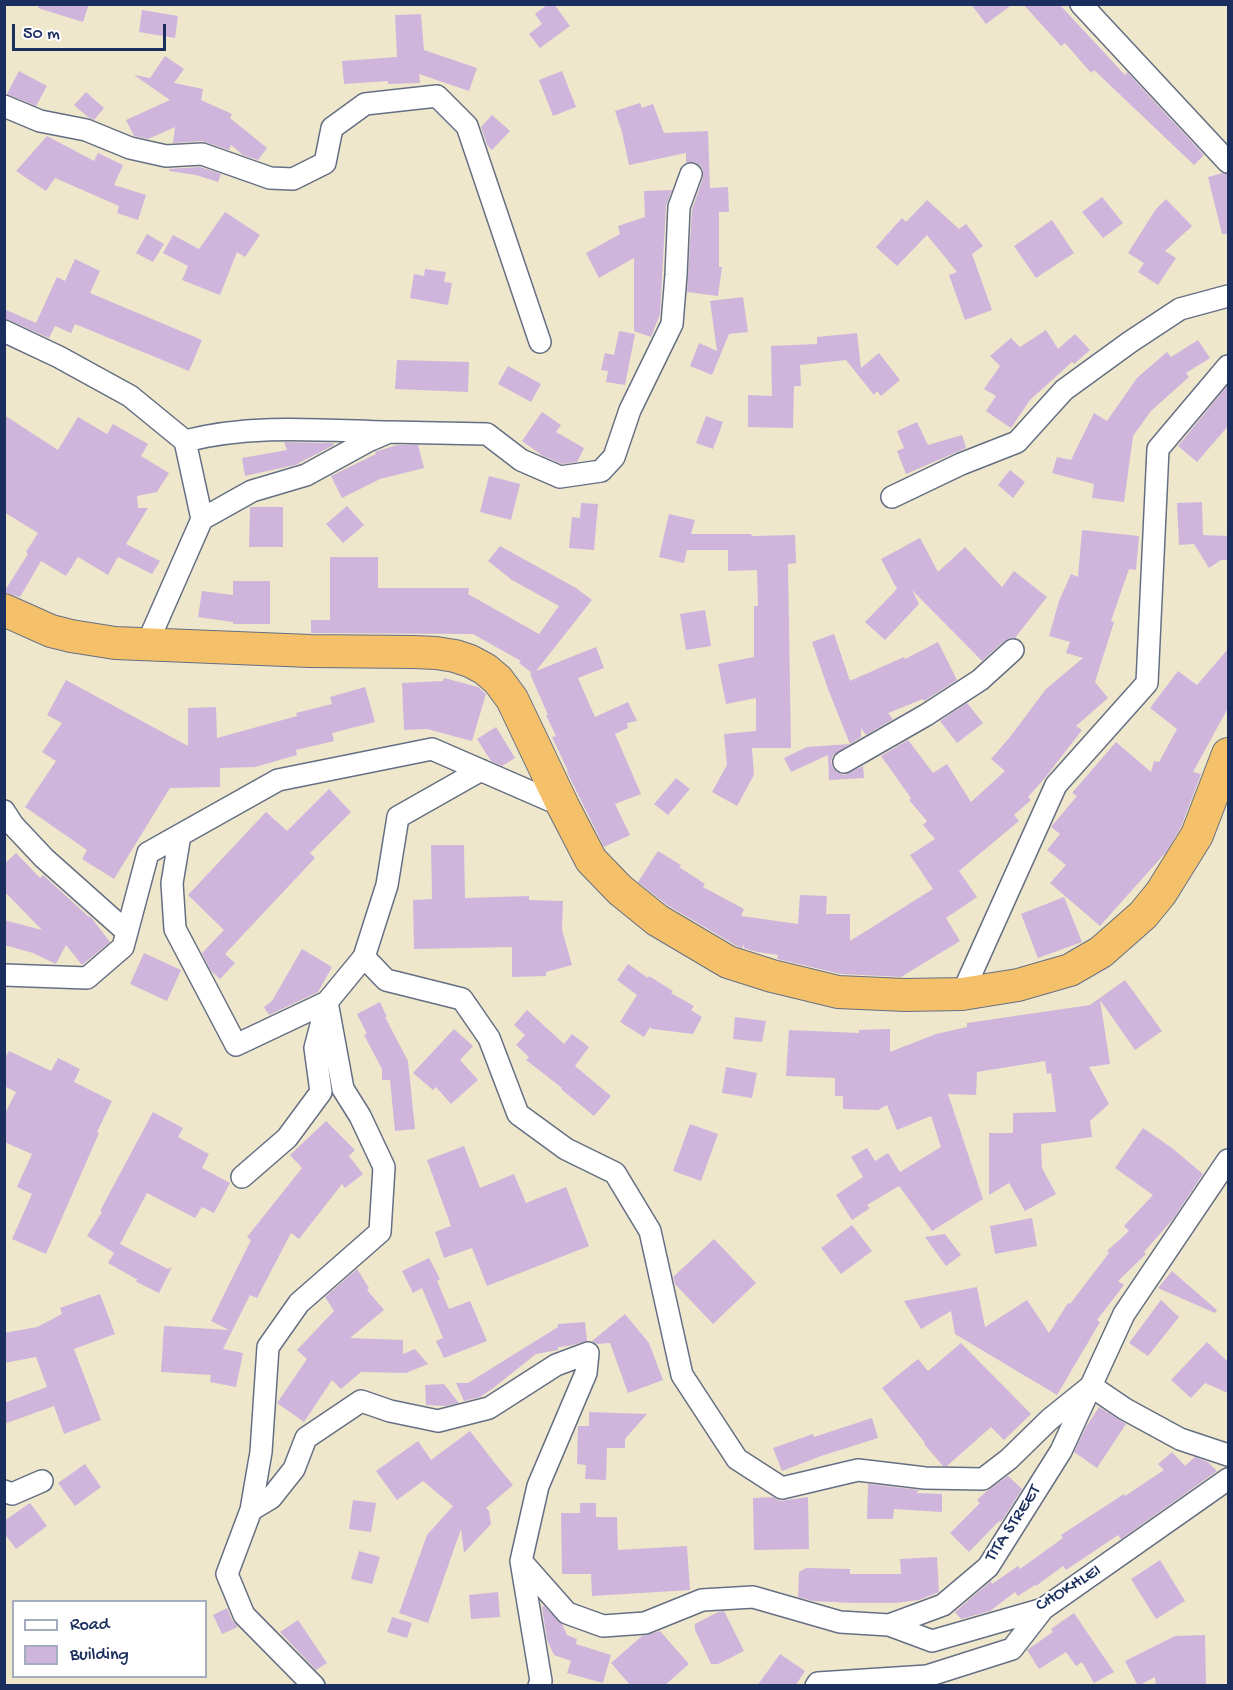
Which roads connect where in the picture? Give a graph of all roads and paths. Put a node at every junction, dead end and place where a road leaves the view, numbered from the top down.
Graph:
1 (1081, 4) edge
2 (4, 106) edge
3 (1228, 162) edge
4 (691, 174) dead end
5 (1228, 296) edge
6 (4, 331) edge
7 (540, 342) dead end
8 (1228, 366) edge
9 (389, 432) junction
10 (185, 441) junction
11 (891, 497) dead end
12 (202, 519) junction
13 (4, 609) edge
14 (147, 644) junction
15 (1013, 650) dead end
16 (1228, 754) edge
17 (844, 762) dead end
18 (481, 770) junction
19 (563, 806) junction
20 (4, 811) edge
21 (180, 835) junction
22 (127, 932) junction
23 (364, 957) junction
24 (4, 975) edge
25 (962, 994) junction
26 (327, 1002) junction
27 (1228, 1160) edge
28 (242, 1177) dead end
29 (1091, 1386) junction
30 (1228, 1455) edge
31 (1228, 1479) edge
32 (42, 1480) dead end
33 (4, 1491) edge
34 (251, 1510) junction
35 (521, 1562) junction
36 (1043, 1609) junction
37 (889, 1625) junction
38 (314, 1686) edge
39 (539, 1686) edge
40 (816, 1686) edge

1 - 3 street
2 - 7 street
4 - 9 street
5 - 11 street
6 - 10 street
8 - 25 street
9 - 10 street
9 - 12 street
10 - 12 street
12 - 14 street
13 - 14 highway
14 - 19 highway
15 - 17 street
16 - 25 highway
18 - 19 street
18 - 21 street
18 - 23 street
19 - 25 highway
20 - 22 street
21 - 22 street
21 - 26 street
22 - 24 street
23 - 26 street
23 - 29 street
26 - 28 street
26 - 34 street
27 - 29 street, TITA STREET
29 - 30 street
29 - 37 street, TITA STREET
31 - 36 street, CHOKHLEI
32 - 33 street
34 - 35 street
34 - 38 street
35 - 37 street, TITA STREET
35 - 39 street
36 - 37 street, CHOKHLEI
36 - 40 street

